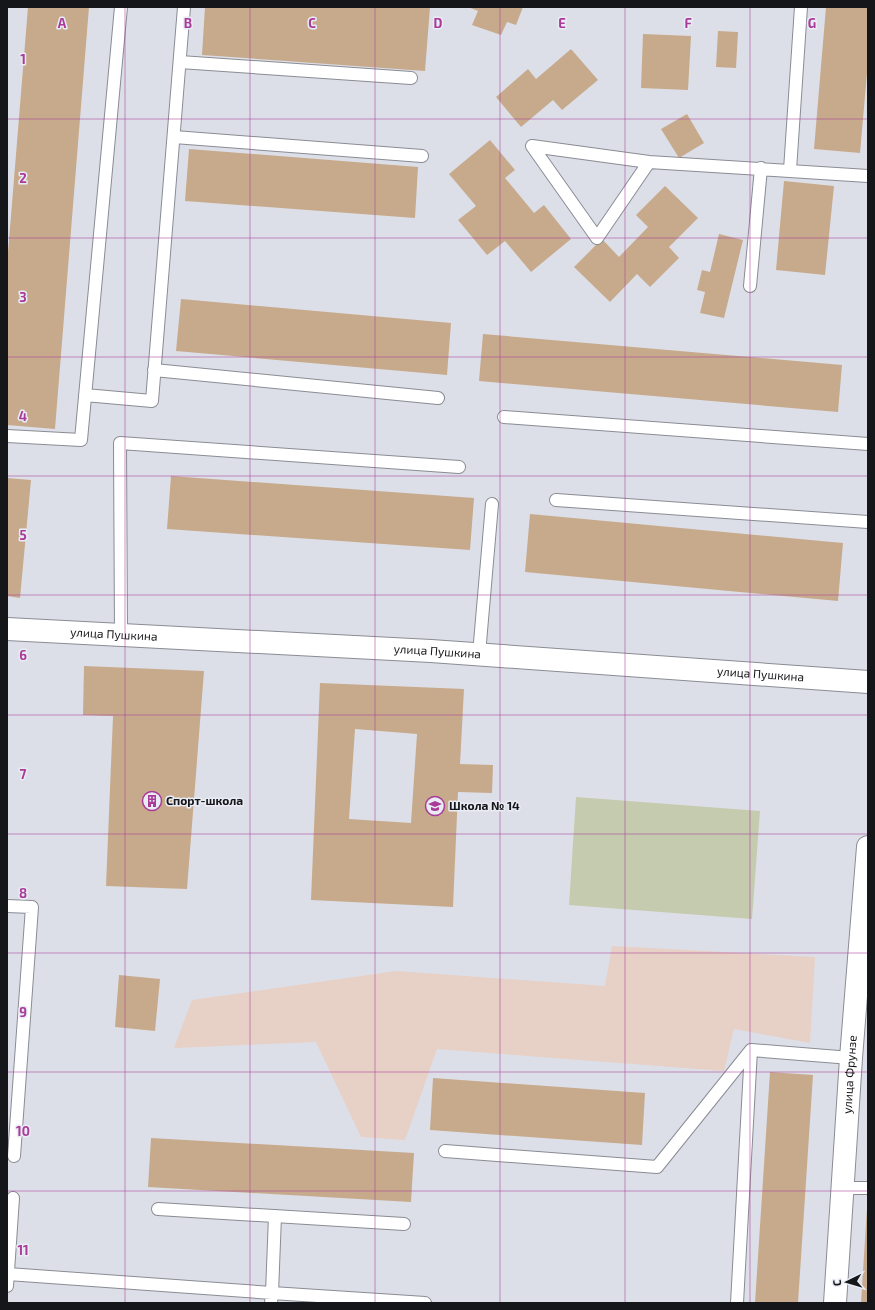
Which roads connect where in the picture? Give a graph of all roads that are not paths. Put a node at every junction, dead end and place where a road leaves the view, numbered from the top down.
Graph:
1 (121, 7) edge
2 (184, 7) edge
3 (801, 7) edge
4 (180, 62) junction
5 (411, 78) dead end
6 (174, 137) junction
7 (422, 156) dead end
8 (649, 162) junction
9 (761, 168) junction
10 (790, 170) junction
11 (868, 176) edge
12 (750, 286) dead end
13 (154, 370) junction
14 (85, 395) junction
15 (438, 398) dead end
16 (504, 417) dead end
17 (7, 436) edge
18 (868, 444) edge
19 (459, 467) dead end
20 (556, 500) dead end
21 (492, 504) dead end
22 (868, 522) edge
23 (7, 629) edge
24 (121, 634) junction
25 (479, 654) junction
26 (868, 682) edge
27 (868, 847) edge
28 (7, 906) edge
29 (751, 1050) junction
30 (851, 1058) junction
31 (445, 1151) dead end
32 (14, 1156) dead end
33 (842, 1188) junction
34 (868, 1188) edge
35 (13, 1198) dead end
36 (158, 1209) dead end
37 (276, 1216) junction
38 (404, 1224) dead end
39 (8, 1280) edge
40 (272, 1298) edge
41 (425, 1303) edge
42 (737, 1303) edge
43 (835, 1303) edge

1 - 14 lane
2 - 4 lane
3 - 10 lane
4 - 5 lane
4 - 6 lane
6 - 7 lane
6 - 13 lane
8 - 8 lane
8 - 9 lane
9 - 10 lane
9 - 12 lane
10 - 11 lane
13 - 14 lane
13 - 15 lane
14 - 17 lane
16 - 18 lane
19 - 24 lane
20 - 22 lane
21 - 25 lane
23 - 24 street, улица Пушкина
24 - 25 street, улица Пушкина
25 - 26 street, улица Пушкина
27 - 30 street, улица Фрунзе
28 - 32 lane
29 - 30 lane
29 - 31 lane
29 - 42 lane
30 - 33 street, улица Фрунзе
33 - 34 lane
33 - 43 street, улица Фрунзе
35 - 39 lane
36 - 37 lane
37 - 38 lane
37 - 40 lane
39 - 40 lane
40 - 41 lane

